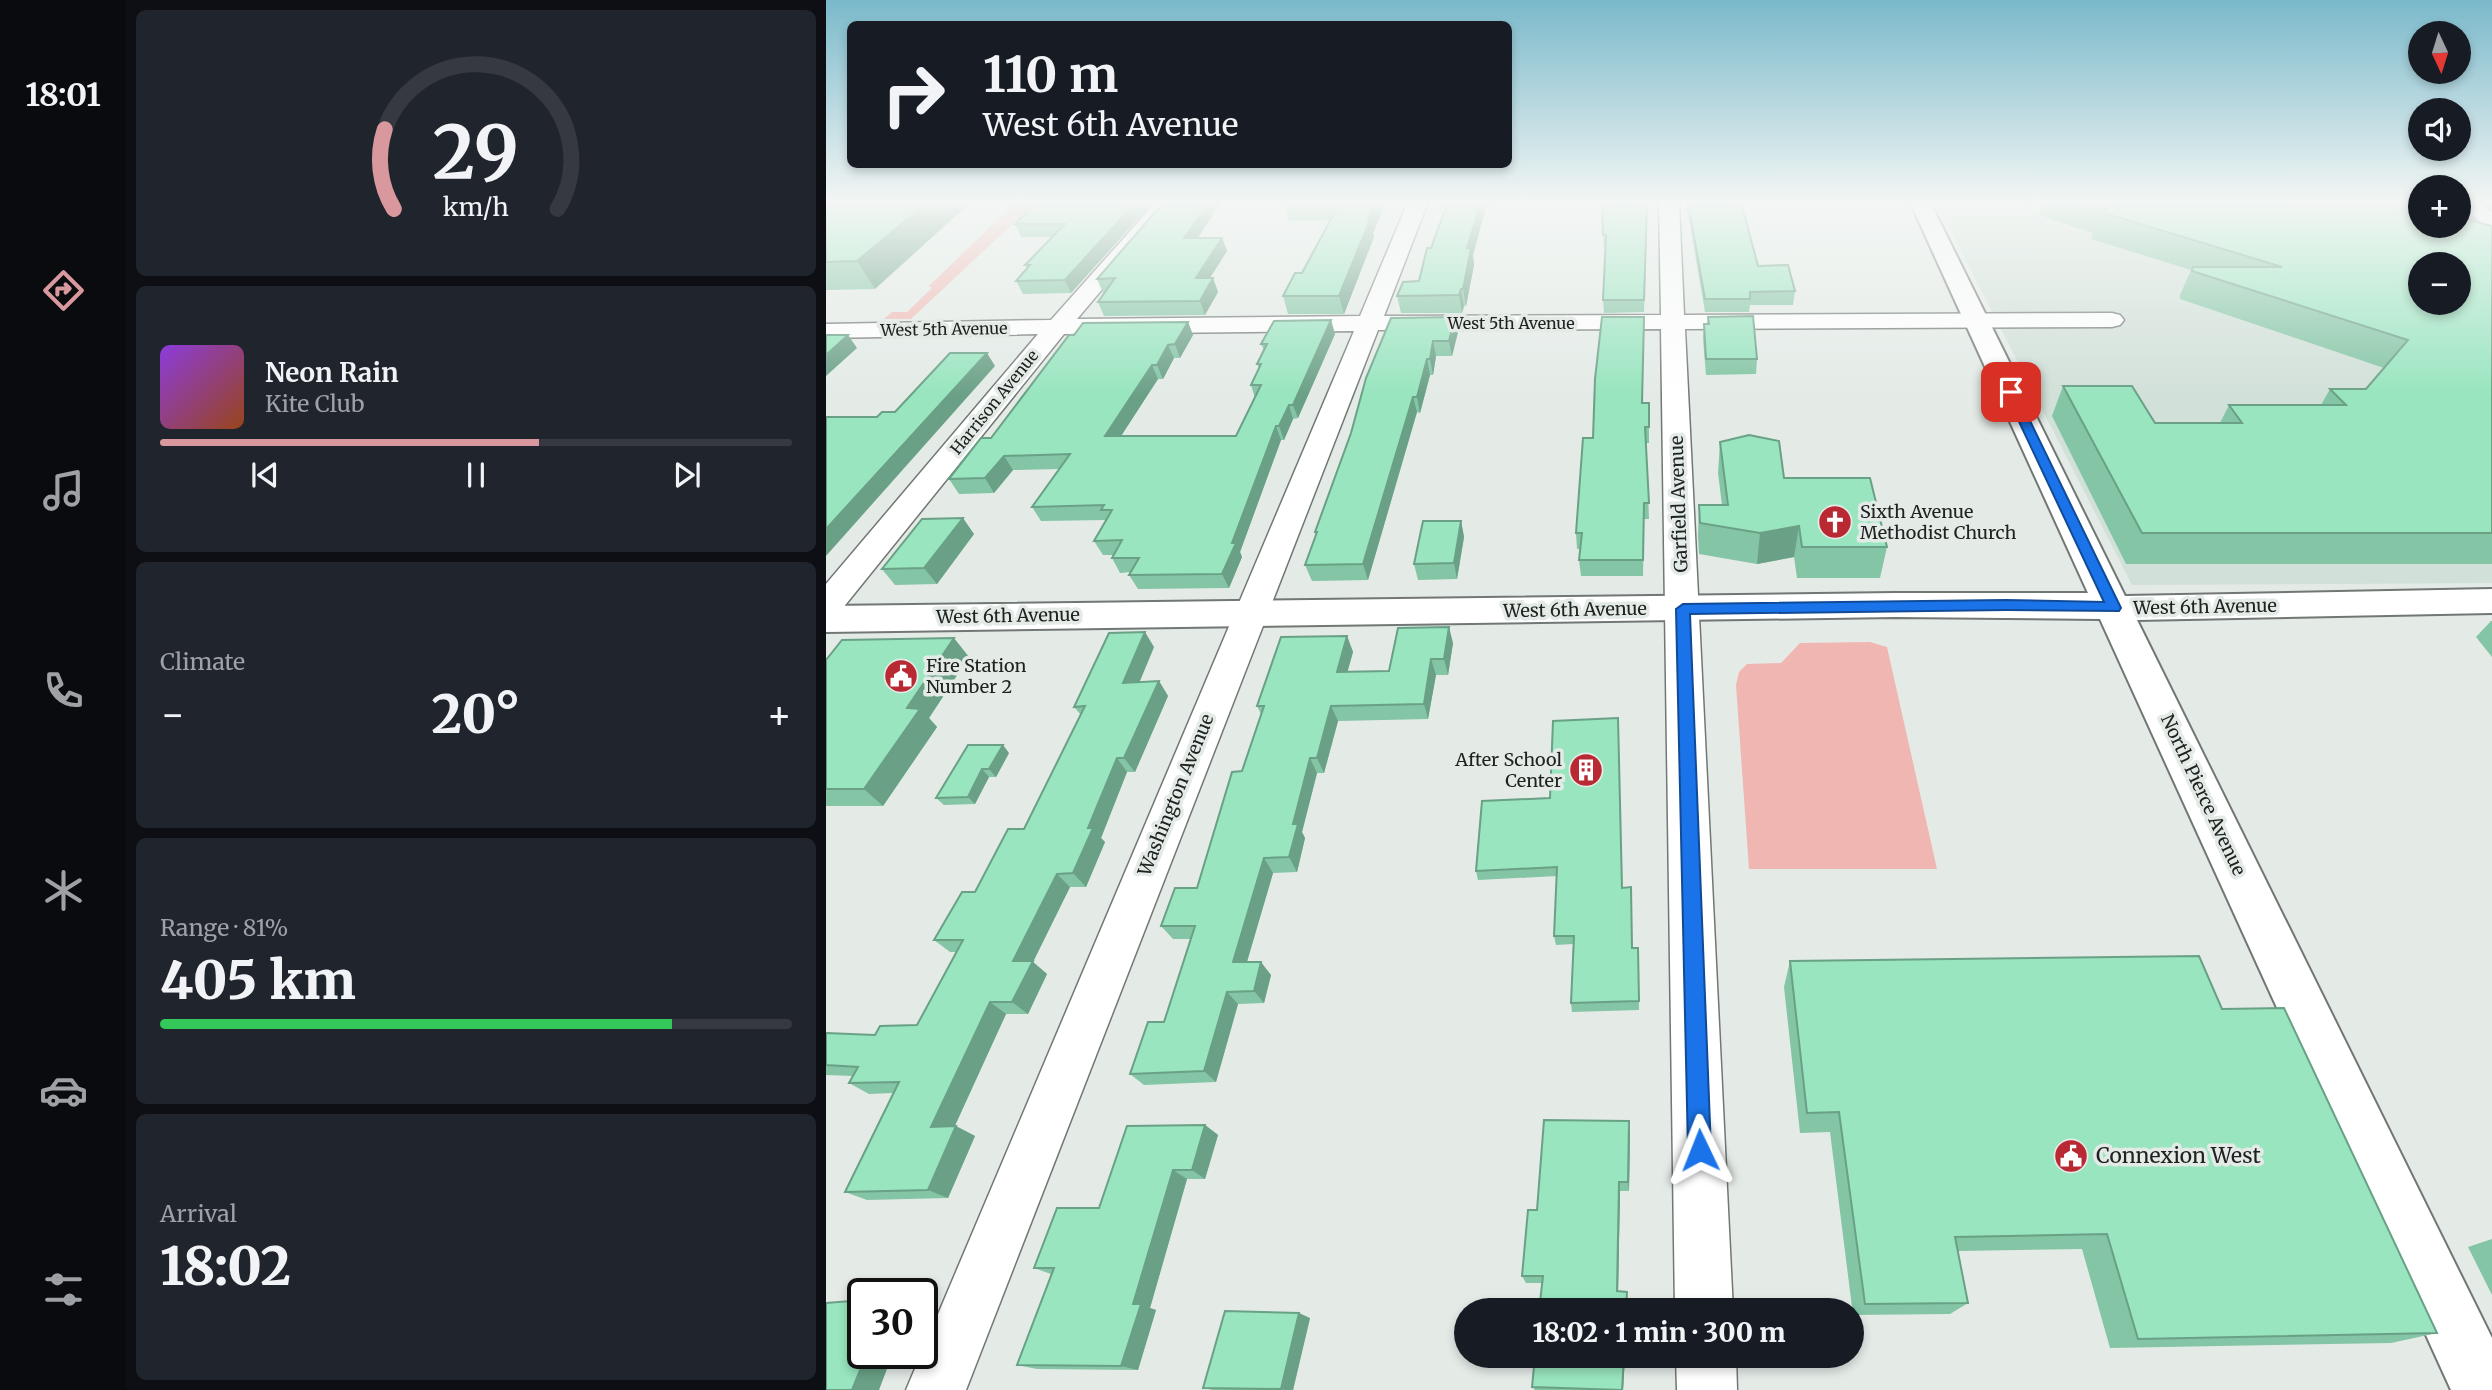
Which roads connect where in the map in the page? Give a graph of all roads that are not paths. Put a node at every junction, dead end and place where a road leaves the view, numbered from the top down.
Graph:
1 (1109, 267) edge
2 (1392, 267) edge
3 (1671, 267) edge
4 (1951, 267) edge
5 (1976, 320) junction
6 (2112, 320) dead end
7 (1368, 323) junction
8 (1673, 323) junction
9 (1057, 327) junction
10 (826, 331) edge
11 (2492, 601) edge
12 (826, 606) edge
13 (2114, 608) junction
14 (1683, 609) junction
15 (1251, 613) junction
16 (826, 619) edge
17 (1704, 1298) edge
18 (1706, 1368) edge
19 (936, 1390) edge
20 (1707, 1390) edge
21 (2484, 1390) edge

1 - 9 street, Harrison Avenue
2 - 7 street, Washington Avenue
3 - 8 street, Garfield Avenue
4 - 5 street, North Pierce Avenue
5 - 6 street, West 5th Avenue
5 - 8 street, West 5th Avenue
5 - 13 street, North Pierce Avenue
7 - 8 street, West 5th Avenue
7 - 9 street, West 5th Avenue
7 - 15 street, Washington Avenue
8 - 14 street, Garfield Avenue
9 - 10 street, West 5th Avenue
9 - 12 street, Harrison Avenue
11 - 13 street, West 6th Avenue
13 - 14 street, West 6th Avenue
13 - 21 street, North Pierce Avenue
14 - 15 street, West 6th Avenue
14 - 17 street, Garfield Avenue
15 - 16 street, West 6th Avenue
15 - 19 street, Washington Avenue
18 - 20 street

